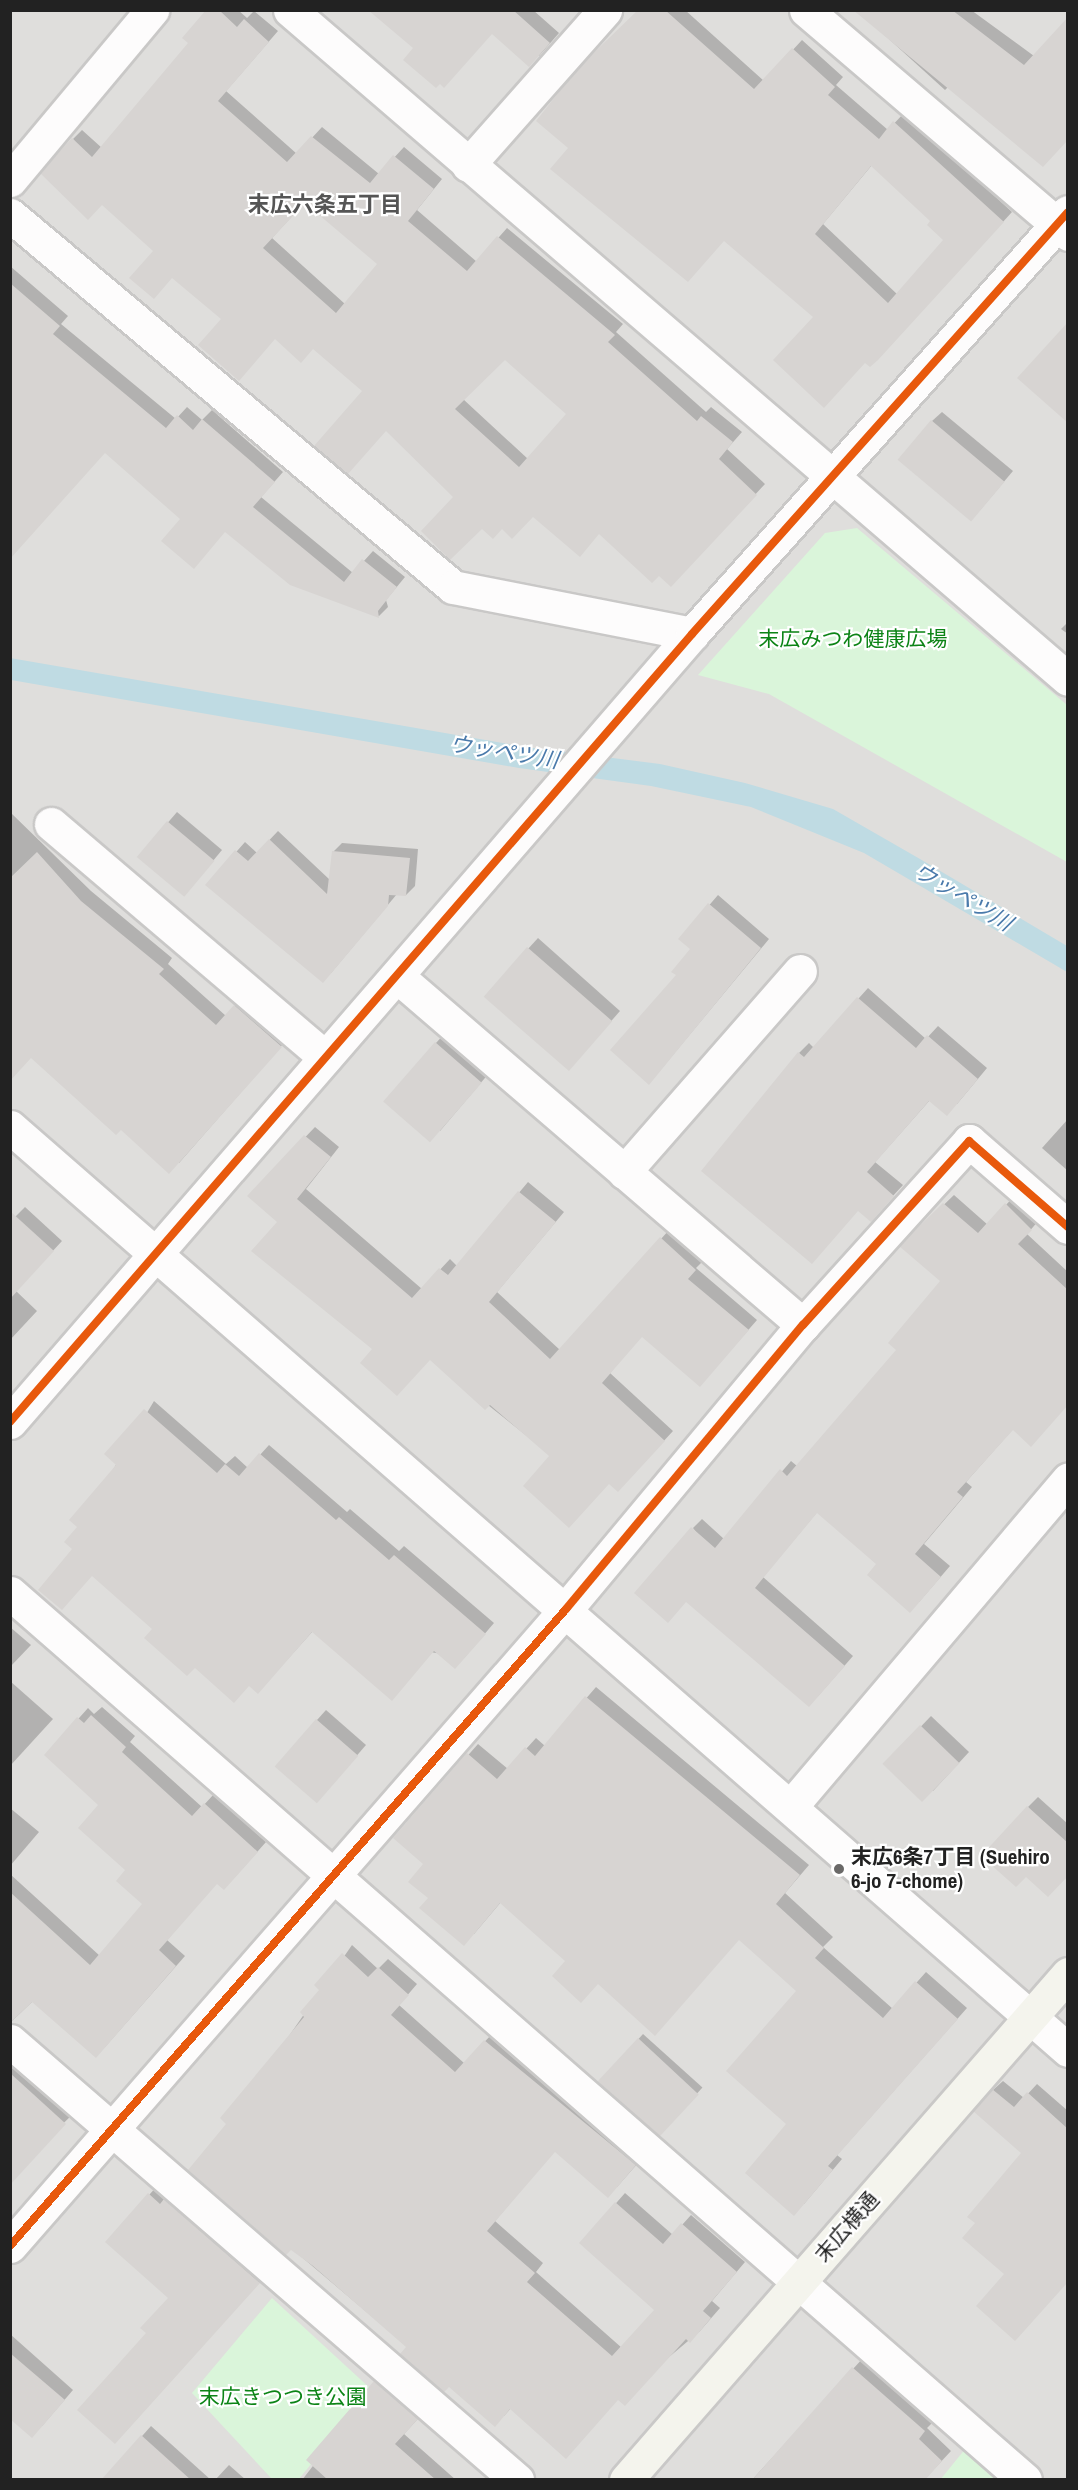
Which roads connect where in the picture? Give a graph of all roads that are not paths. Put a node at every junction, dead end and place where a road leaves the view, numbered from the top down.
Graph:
1 (152, 10) edge
2 (290, 10) edge
3 (605, 10) edge
4 (806, 10) edge
5 (468, 165) junction
6 (10, 180) edge
7 (10, 215) edge
8 (1064, 224) edge
9 (832, 482) junction
10 (692, 634) junction
11 (1068, 679) edge
12 (51, 824) dead end
13 (800, 971) dead end
14 (398, 977) junction
15 (325, 1057) junction
16 (10, 1127) edge
17 (624, 1172) junction
18 (1068, 1227) edge
19 (155, 1255) junction
20 (803, 1325) junction
21 (10, 1422) edge
22 (1068, 1479) edge
23 (10, 1593) edge
24 (566, 1610) junction
25 (792, 1805) junction
26 (333, 1874) junction
27 (1068, 1974) edge
28 (1030, 2017) junction
29 (10, 2042) edge
30 (1068, 2050) edge
31 (113, 2132) junction
32 (10, 2246) edge
33 (799, 2283) junction
34 (517, 2480) edge
35 (626, 2480) edge
36 (1025, 2480) edge

1 - 6 street
2 - 5 street
3 - 5 street
4 - 8 street
5 - 9 street
7 - 10 street
8 - 9 street
9 - 10 street
9 - 11 street
10 - 14 street
12 - 15 street
13 - 17 street
14 - 15 street
14 - 17 street
15 - 19 street
16 - 19 street
17 - 20 street
18 - 20 street
19 - 21 street
19 - 24 street
20 - 24 street
22 - 25 street
23 - 26 street
24 - 25 street
24 - 26 street
25 - 28 street
26 - 31 street
26 - 33 street
27 - 28 street, 末広横通
28 - 30 street
28 - 33 street, 末広横通
29 - 31 street
31 - 32 street
31 - 34 street
33 - 35 street, 末広横通
33 - 36 street

